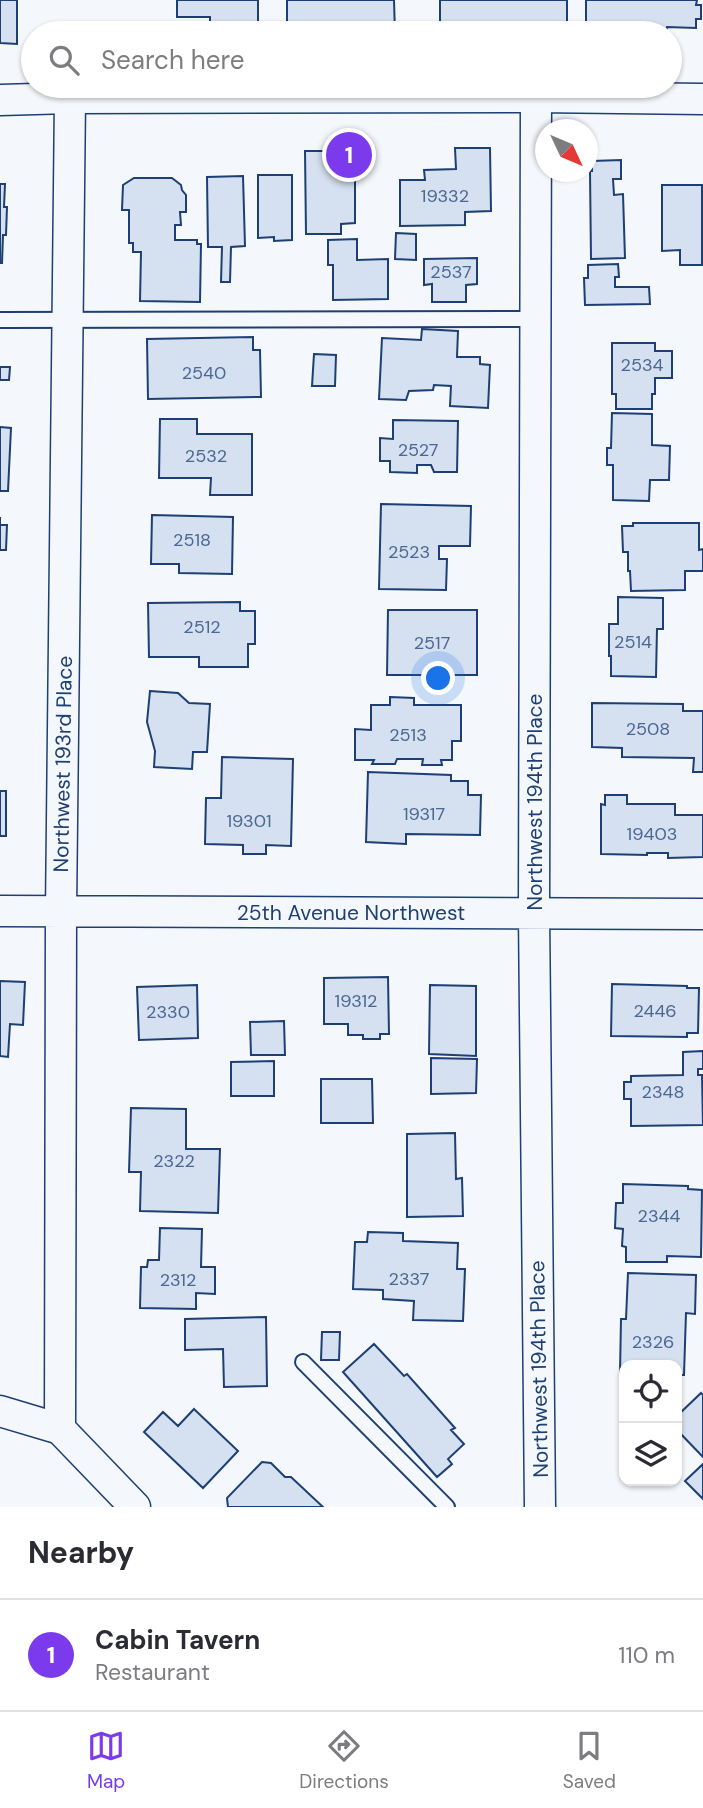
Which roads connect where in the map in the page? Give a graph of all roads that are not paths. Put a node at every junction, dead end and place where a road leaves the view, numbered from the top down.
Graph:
1 (70, 98) joint
2 (536, 98) edge
3 (620, 98) edge
4 (703, 99) edge
5 (0, 100) edge
6 (536, 319) junction
7 (0, 320) edge
8 (67, 320) junction
9 (0, 911) edge
10 (61, 912) junction
11 (534, 913) junction
12 (703, 914) edge
13 (303, 1362) dead end
14 (0, 1411) edge
15 (60, 1429) junction
16 (135, 1507) edge
17 (447, 1507) edge
18 (540, 1507) edge

1 - 5 street
1 - 8 street, Northwest 193rd Place
2 - 6 street, Northwest 194th Place
3 - 4 street
6 - 8 lane
6 - 11 street, Northwest 194th Place
7 - 8 lane
8 - 10 street, Northwest 193rd Place
9 - 10 street, 25th Avenue Northwest
10 - 11 street, 25th Avenue Northwest
10 - 15 street, Northwest 193rd Place
11 - 12 street, 25th Avenue Northwest
11 - 18 street, Northwest 194th Place
13 - 17 lane
14 - 15 street
15 - 16 street

